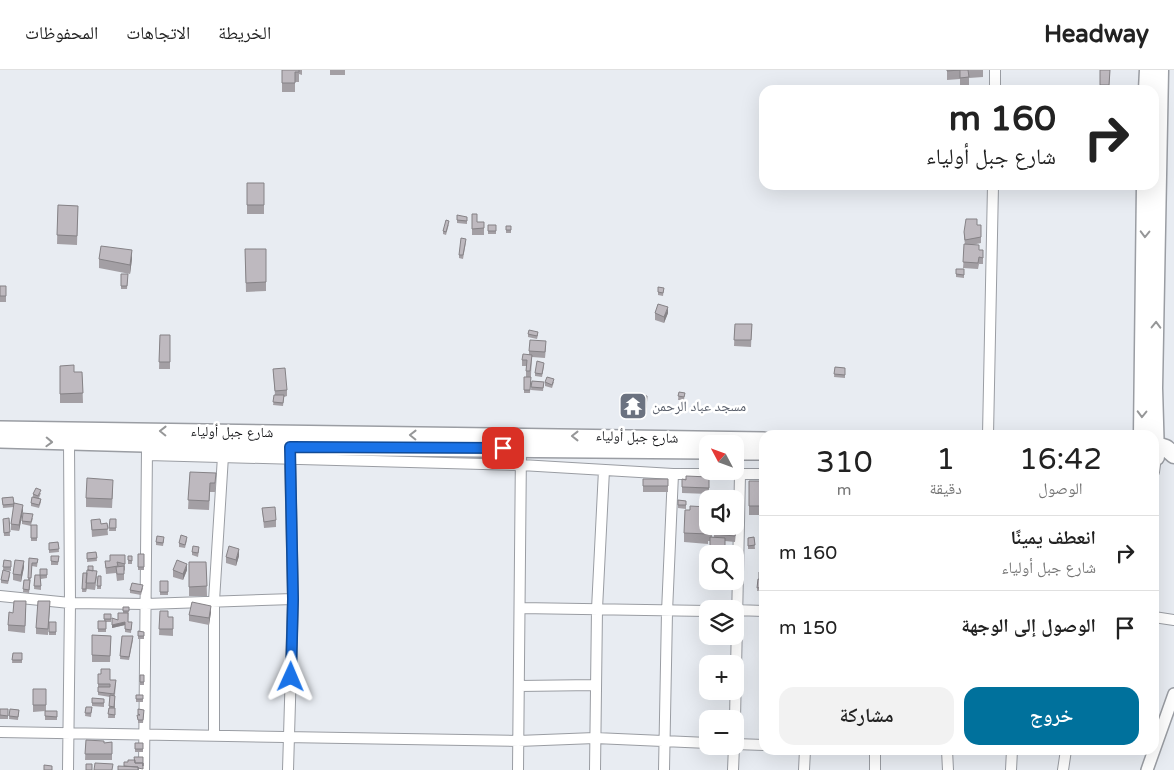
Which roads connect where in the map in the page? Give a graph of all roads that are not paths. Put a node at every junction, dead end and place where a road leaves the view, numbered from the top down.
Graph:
1 (995, 70) edge
2 (1148, 70) edge
3 (1160, 70) edge
4 (994, 85) edge
5 (1147, 85) edge
6 (1159, 123) edge
7 (993, 190) edge
8 (1145, 190) edge
9 (1158, 190) edge
10 (0, 429) edge
11 (988, 430) edge
12 (1151, 430) edge
13 (1153, 430) edge
14 (0, 440) edge
15 (759, 440) edge
16 (69, 442) junction
17 (522, 448) junction
18 (147, 450) junction
19 (1159, 450) edge
20 (699, 451) edge
21 (744, 452) edge
22 (759, 452) edge
23 (290, 453) junction
24 (1174, 455) edge
25 (223, 456) junction
26 (521, 465) junction
27 (604, 470) junction
28 (673, 474) junction
29 (699, 474) edge
30 (744, 474) edge
31 (759, 474) edge
32 (740, 480) edge
33 (0, 596) edge
34 (293, 599) junction
35 (214, 600) junction
36 (736, 600) edge
37 (70, 603) junction
38 (146, 604) junction
39 (520, 608) junction
40 (597, 609) junction
41 (744, 610) edge
42 (699, 611) edge
43 (759, 611) edge
44 (667, 612) junction
45 (1159, 618) edge
46 (1174, 620) edge
47 (736, 645) edge
48 (595, 685) junction
49 (519, 686) junction
50 (1174, 694) edge
51 (735, 710) edge
52 (0, 732) edge
53 (69, 734) junction
54 (145, 734) junction
55 (214, 734) junction
56 (289, 736) junction
57 (1159, 736) edge
58 (594, 738) junction
59 (518, 741) junction
60 (663, 742) junction
61 (699, 743) edge
62 (744, 745) edge
63 (759, 745) edge
64 (735, 755) edge
65 (805, 755) edge
66 (875, 755) edge
67 (948, 755) edge
68 (1012, 755) edge
69 (1065, 755) edge
70 (1152, 755) edge
71 (68, 770) edge
72 (144, 770) edge
73 (288, 770) edge
74 (518, 770) edge
75 (595, 770) edge
76 (664, 770) edge
77 (734, 770) edge
78 (804, 770) edge
79 (875, 770) edge
80 (948, 770) edge
81 (1011, 770) edge
82 (1063, 770) edge
83 (1147, 770) edge

1 - 4 street
2 - 5 highway
6 -> 3 highway
7 - 11 street
8 -> 12 highway
13 -> 9 highway
15 -> 10 main road, شارع جبل أولياء
14 -> 16 main road, شارع جبل أولياء
16 - 18 main road, شارع جبل أولياء
16 - 37 street
17 - 20 main road, شارع جبل أولياء
17 - 23 main road, شارع جبل أولياء
17 - 26 street
18 - 23 main road, شارع جبل أولياء
18 - 25 street
18 - 38 street
19 - 24 highway
21 - 22 main road
23 - 25 street
23 - 26 street
23 - 34 street
25 - 35 street
26 - 27 street
26 - 39 street
27 - 28 street
27 - 40 street
28 - 29 street
28 - 44 street
30 - 31 street
32 - 36 street
33 - 37 street
34 - 35 street
34 - 56 street
35 - 38 street
35 - 55 street
37 - 38 street
37 - 53 street
38 - 54 street
39 - 40 street
39 - 49 street
40 - 44 street
40 - 48 street
41 - 43 street
42 - 44 street
44 - 60 street
45 - 46 street
47 - 51 street
48 - 49 street
48 - 58 street
49 - 59 street
50 - 57 street
52 - 53 street
53 - 54 street
53 - 71 street
54 - 55 street
54 - 72 street
55 - 56 street
56 - 59 street
56 - 73 street
58 - 59 street
58 - 60 street
58 - 75 street
59 - 74 street
60 - 61 street
60 - 76 street
62 - 63 street
64 - 77 street
65 - 78 street
66 - 79 street
67 - 80 street
68 - 81 street
69 - 82 street
70 - 83 street

